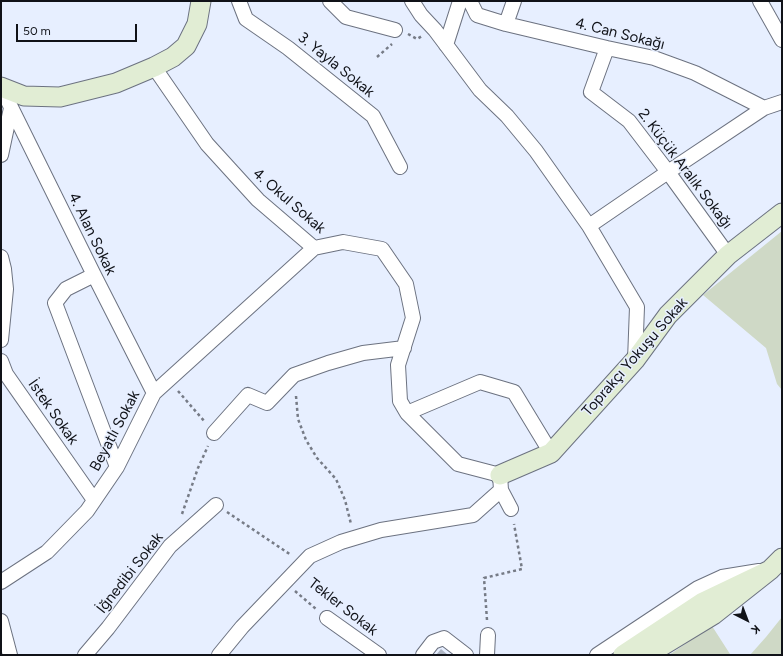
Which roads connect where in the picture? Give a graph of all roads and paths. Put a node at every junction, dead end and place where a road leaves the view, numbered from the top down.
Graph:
1 (200, 1) edge
2 (239, 1) edge
3 (330, 1) edge
4 (412, 1) edge
5 (460, 1) edge
6 (470, 1) edge
7 (514, 1) edge
8 (760, 1) edge
9 (506, 24) junction
10 (395, 30) dead end
11 (782, 40) edge
12 (446, 45) junction
13 (607, 48) junction
14 (154, 67) junction
15 (1, 88) edge
16 (782, 102) edge
17 (11, 108) junction
18 (764, 108) junction
19 (1, 155) edge
20 (400, 167) dead end
21 (668, 172) junction
22 (782, 213) edge
23 (589, 226) junction
24 (314, 248) junction
25 (728, 255) junction
26 (1, 257) edge
27 (94, 275) junction
28 (1, 340) edge
29 (404, 348) junction
30 (635, 360) junction
31 (1, 361) edge
32 (294, 375) junction
33 (168, 380) junction
34 (154, 393) junction
35 (407, 413) junction
36 (214, 433) junction
37 (551, 453) junction
38 (117, 467) junction
39 (500, 482) junction
40 (94, 500) junction
41 (216, 505) joint
42 (512, 509) joint
43 (180, 519) dead end
44 (354, 538) junction
45 (303, 563) junction
46 (776, 564) edge
47 (1, 582) edge
48 (290, 587) dead end
49 (327, 618) joint
50 (1, 621) edge
51 (488, 635) joint
52 (10, 655) edge
53 (84, 655) edge
54 (219, 655) edge
55 (379, 655) edge
56 (423, 655) edge
57 (466, 655) edge
58 (488, 655) edge
59 (597, 655) edge
60 (623, 655) edge
61 (647, 655) edge

1 - 14 main road
2 - 20 street, 3. Yayla Sokak
3 - 10 street
4 - 12 street
5 - 12 street
6 - 9 street, 4. Can Sokağı
7 - 9 street
8 - 11 street
9 - 13 street, 4. Can Sokağı
12 - 23 street
13 - 18 street, 4. Can Sokağı
13 - 21 street, 2. Küçük Aralık Sokağı
14 - 15 main road
14 - 24 street, 4. Okul Sokak
15 - 17 street, 4. Alan Sokak
16 - 18 street
17 - 19 street
17 - 27 street, 4. Alan Sokak
18 - 21 street
21 - 23 street
21 - 25 street, 2. Küçük Aralık Sokağı
22 - 25 main road, Toprakçı Yokuşu Sokak
23 - 30 street
24 - 29 street, 4. Okul Sokak
24 - 33 street, Beyatlı Sokak
25 - 30 main road, Toprakçı Yokuşu Sokak
26 - 28 street
27 - 34 street, 4. Alan Sokak
27 - 38 street
29 - 32 street
29 - 35 street, 4. Okul Sokak
30 - 37 main road, Toprakçı Yokuşu Sokak
31 - 40 street, İstek Sokak
32 - 36 street
32 - 44 path
33 - 34 street, Beyatlı Sokak
33 - 36 path
34 - 38 street, Beyatlı Sokak
35 - 37 street
35 - 39 street, 4. Okul Sokak
36 - 43 path
37 - 39 main road, Toprakçı Yokuşu Sokak
38 - 40 street, Beyatlı Sokak
39 - 42 street
39 - 44 street
40 - 47 street, Beyatlı Sokak
41 - 45 path
41 - 53 street, İğnedibi Sokak
42 - 51 path
44 - 45 street
45 - 54 street
46 - 59 street
46 - 60 main road
46 - 61 main road
48 - 49 path, Tekler Sokak
49 - 55 street, Tekler Sokak
50 - 52 street
51 - 58 street
56 - 57 street

